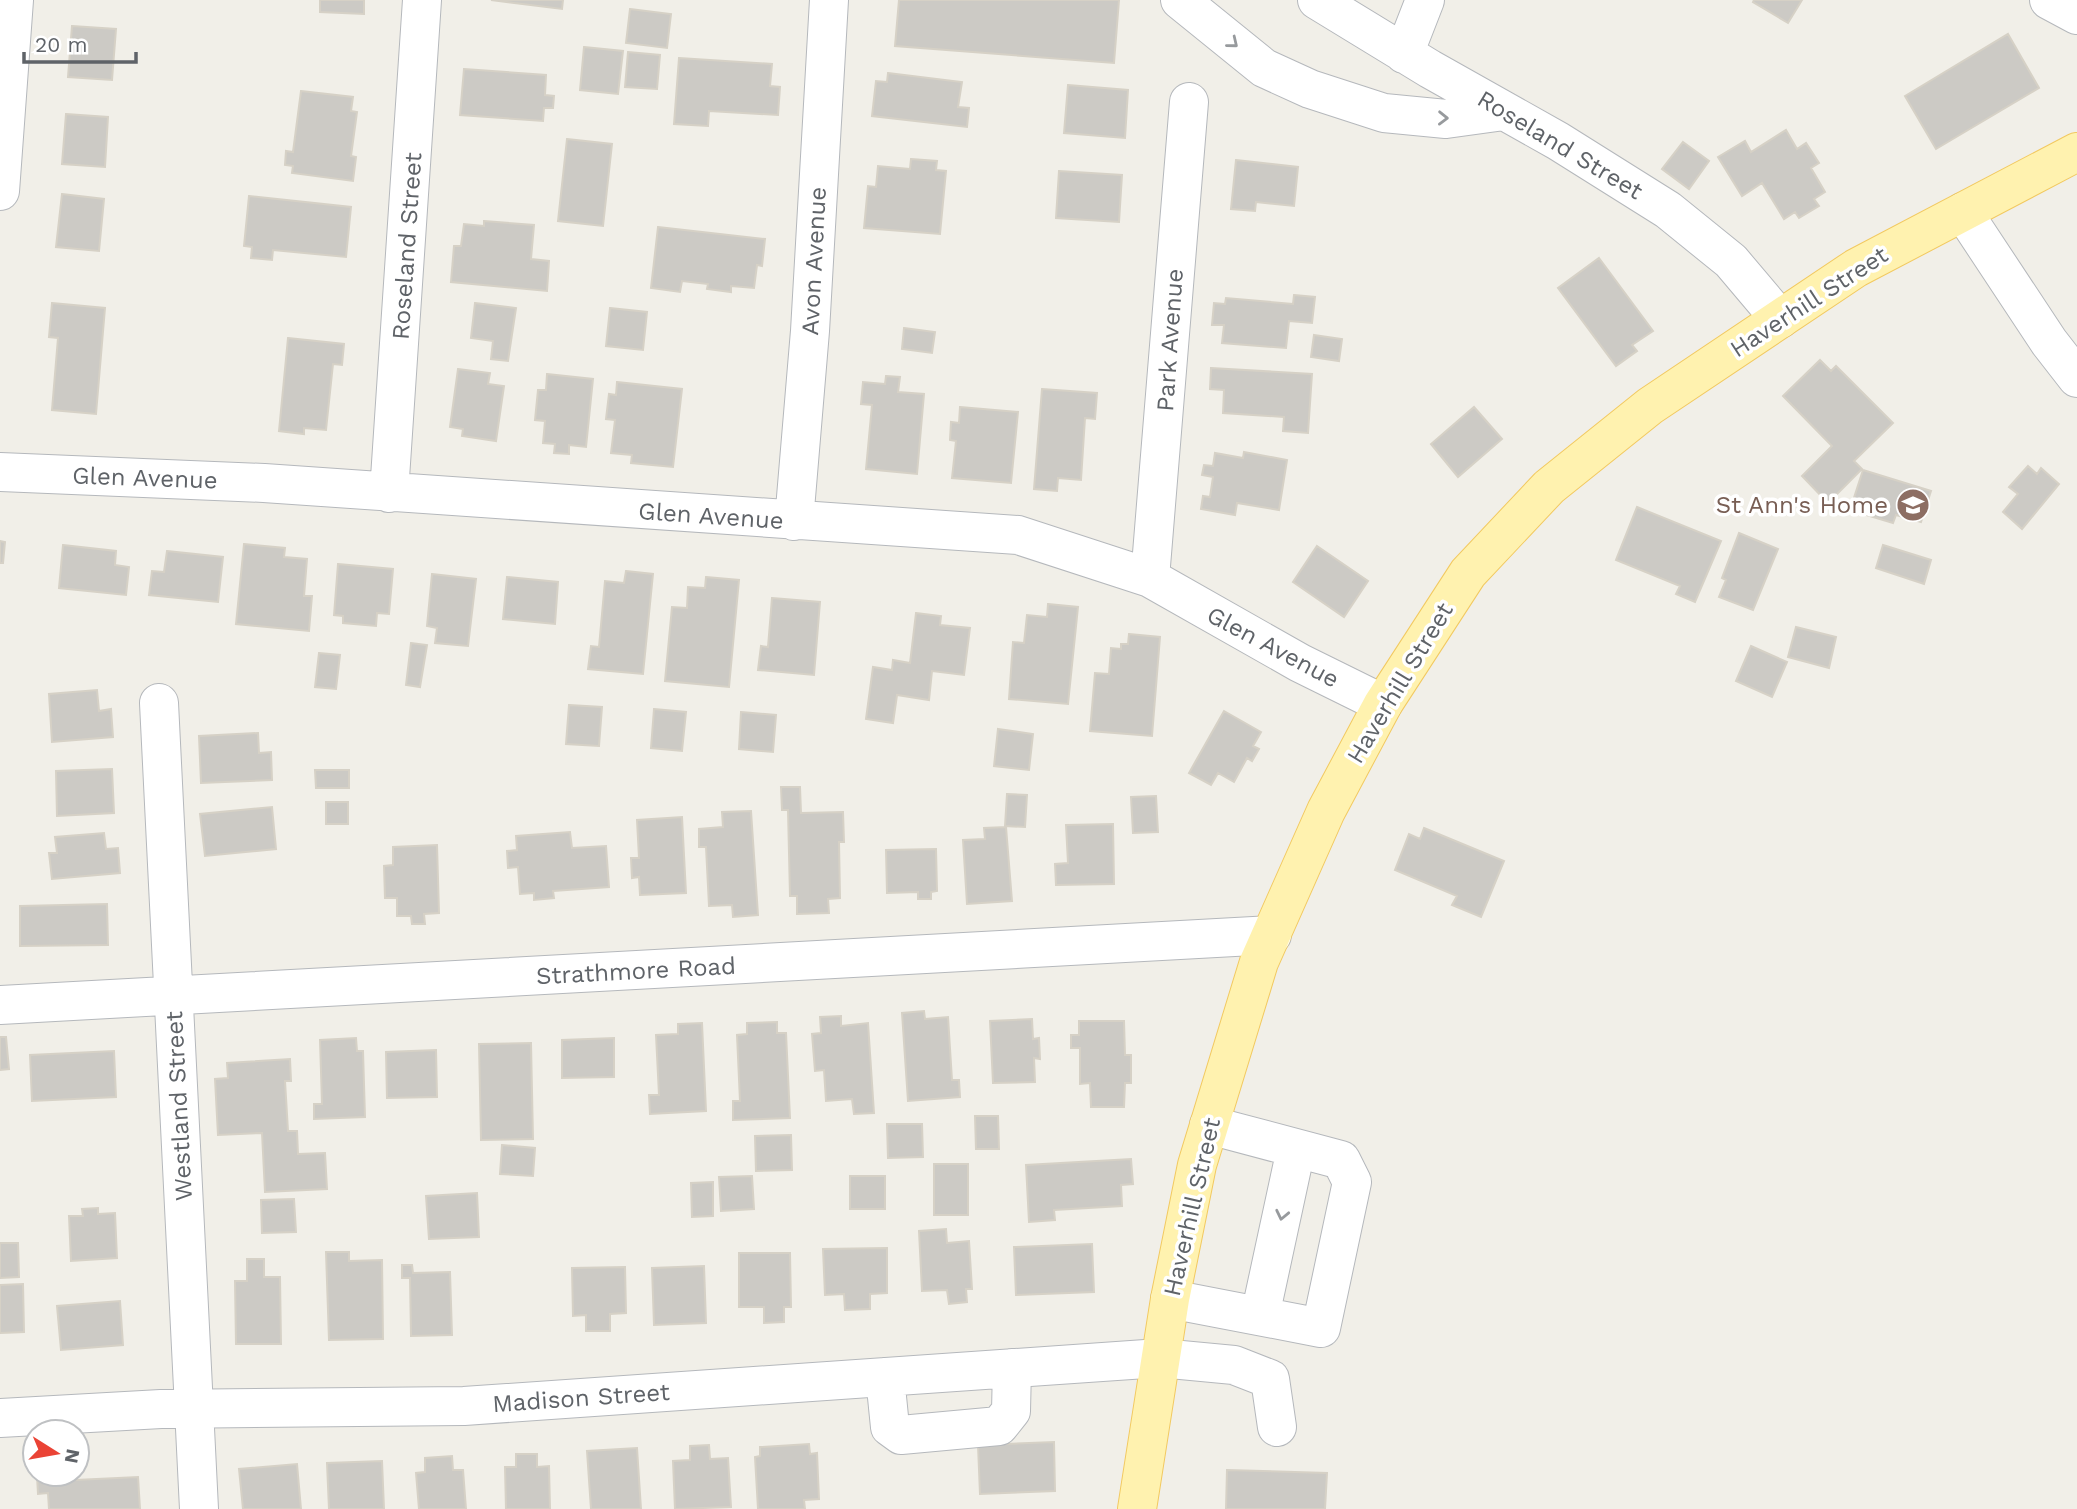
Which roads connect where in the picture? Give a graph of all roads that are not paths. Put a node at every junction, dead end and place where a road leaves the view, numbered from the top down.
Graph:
1 (14, 0) edge
2 (422, 0) edge
3 (830, 0) edge
4 (1180, 0) edge
5 (1317, 0) edge
6 (1425, 0) edge
7 (2049, 0) edge
8 (2077, 15) edge
9 (1404, 54) junction
10 (1189, 102) dead end
11 (1504, 111) junction
12 (2077, 152) edge
13 (0, 191) edge
14 (1963, 212) junction
15 (1780, 319) junction
16 (2077, 378) edge
17 (0, 472) edge
18 (389, 493) junction
19 (794, 521) junction
20 (1150, 578) junction
21 (159, 704) dead end
22 (1383, 704) junction
23 (1272, 935) junction
24 (173, 996) junction
25 (0, 1005) edge
26 (1209, 1125) junction
27 (1296, 1149) junction
28 (1170, 1299) junction
29 (1260, 1316) junction
30 (1160, 1358) junction
31 (1012, 1368) junction
32 (885, 1377) junction
33 (194, 1409) junction
34 (0, 1418) edge
35 (1277, 1427) dead end
36 (199, 1509) edge
37 (1137, 1509) edge

1 - 13 street
2 - 18 street, Roseland Street
3 - 19 street, Avon Avenue
4 -> 11 street
5 - 9 street, Roseland Street
6 - 9 street
7 - 8 street
9 - 11 street, Roseland Street
10 - 20 street, Park Avenue
11 - 15 street, Roseland Street
12 - 14 main road, Haverhill Street
14 - 15 main road, Haverhill Street
14 - 16 street
15 - 22 main road, Haverhill Street
17 - 18 street, Glen Avenue
18 - 19 street, Glen Avenue
19 - 20 street, Glen Avenue
20 - 22 street, Glen Avenue
21 - 24 street, Westland Street
22 - 23 main road, Haverhill Street
23 - 24 street, Strathmore Road
23 - 26 main road, Haverhill Street
24 - 25 street, Strathmore Road
24 - 33 street, Westland Street
26 - 27 street
26 - 28 main road, Haverhill Street
27 -> 29 street
27 - 29 street
28 - 29 street
28 - 30 main road, Haverhill Street
30 - 31 street, Madison Street
30 - 35 street, Madison Street
30 - 37 main road, Haverhill Street
31 - 32 street, Madison Street
31 - 32 street
32 - 33 street, Madison Street
33 - 34 street, Madison Street
33 - 36 street, Westland Street

